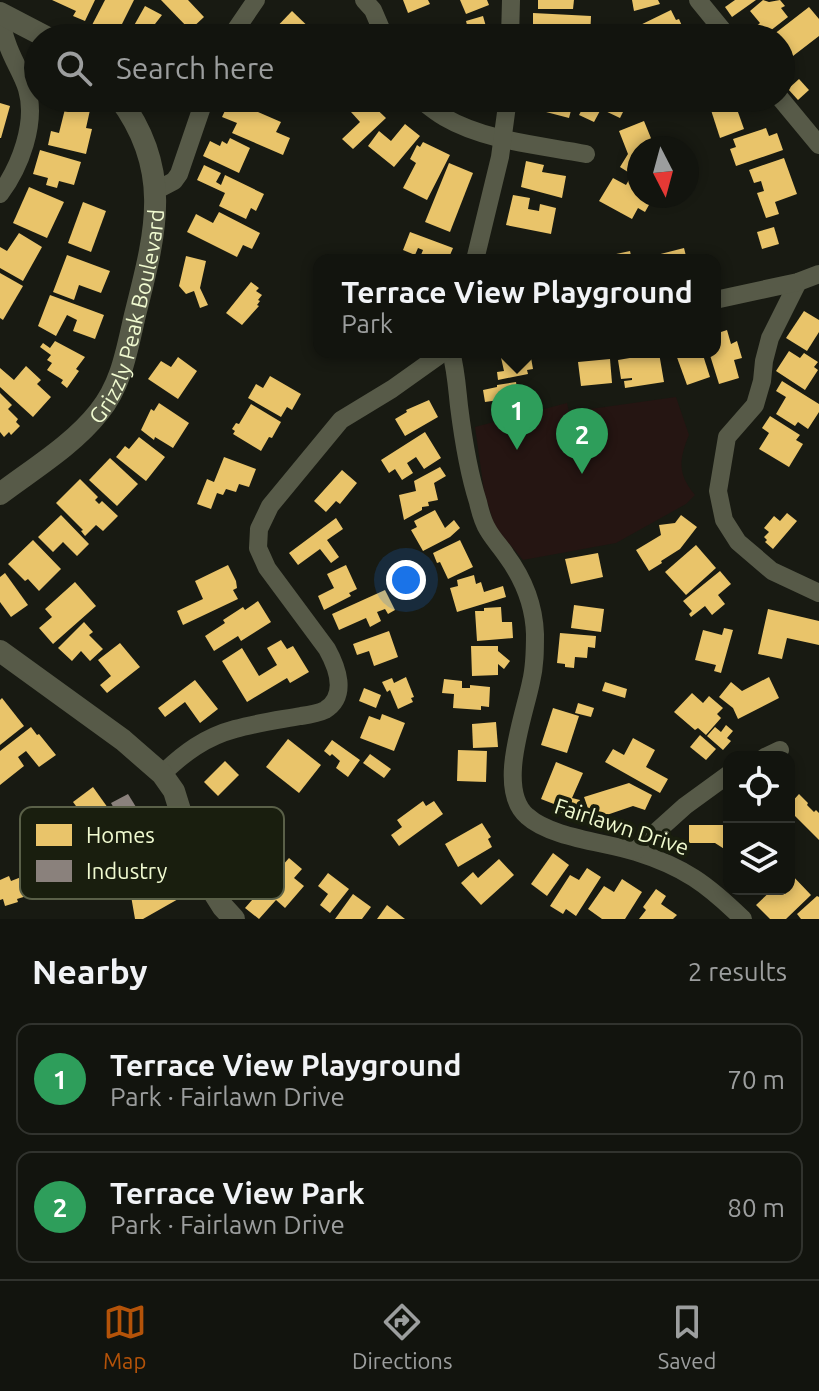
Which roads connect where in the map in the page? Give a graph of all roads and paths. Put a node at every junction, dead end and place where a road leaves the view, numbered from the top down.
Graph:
1 (256, 0) edge
2 (364, 0) edge
3 (511, 0) edge
4 (698, 0) edge
5 (0, 16) edge
6 (240, 24) edge
7 (379, 24) edge
8 (510, 24) edge
9 (718, 24) edge
10 (24, 27) edge
11 (24, 82) edge
12 (31, 112) edge
13 (129, 112) edge
14 (200, 112) edge
15 (436, 112) edge
16 (506, 112) edge
17 (792, 112) edge
18 (503, 138) junction
19 (819, 145) edge
20 (586, 154) dead end
21 (3, 185) edge
22 (155, 191) junction
23 (476, 254) edge
24 (819, 274) edge
25 (798, 282) junction
26 (721, 299) edge
27 (436, 358) edge
28 (453, 358) edge
29 (0, 494) edge
30 (819, 593) edge
31 (0, 651) edge
32 (162, 774) junction
33 (723, 778) edge
34 (179, 807) edge
35 (635, 851) junction
36 (218, 899) edge
37 (234, 919) edge
38 (743, 919) edge

1 - 6 street
2 - 7 street
3 - 8 street
4 - 9 street
5 - 10 street
5 - 11 street
12 - 21 street
13 - 22 street, Grizzly Peak Boulevard
14 - 22 street
15 - 18 street
16 - 18 street
17 - 19 street
18 - 20 street
18 - 23 street
22 - 29 street, Grizzly Peak Boulevard
24 - 25 street
25 - 26 street
25 - 30 street
27 - 32 street
28 - 35 street, Fairlawn Drive
31 - 32 street
32 - 34 street
33 - 35 street
35 - 38 street, Fairlawn Drive
36 - 37 street

